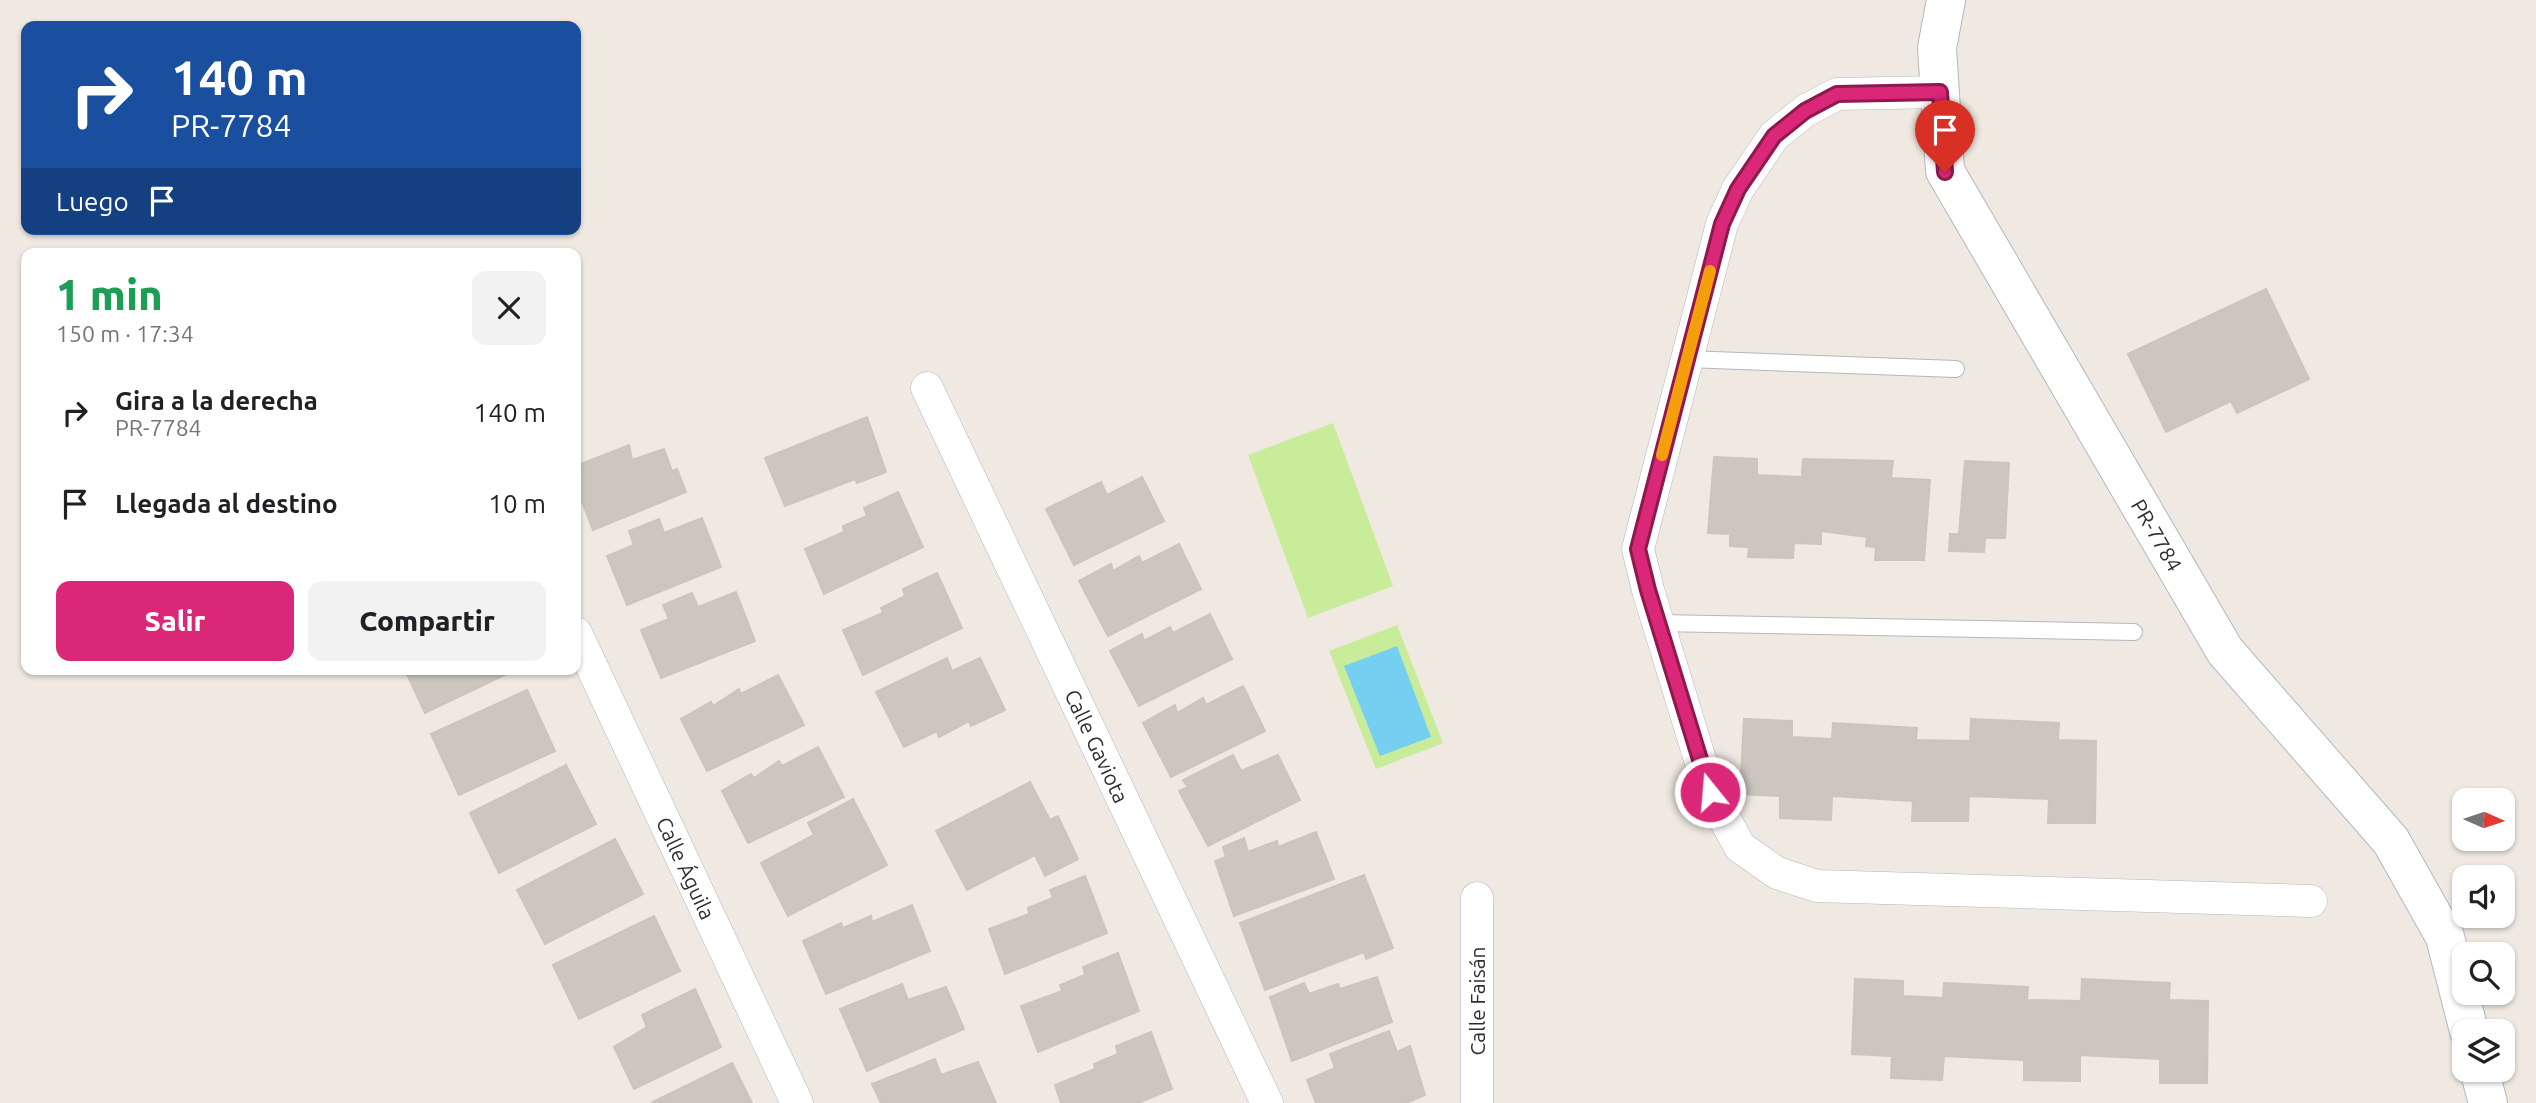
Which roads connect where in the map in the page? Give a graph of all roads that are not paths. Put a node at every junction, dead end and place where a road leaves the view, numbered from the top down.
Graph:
1 (1946, 0) edge
2 (1940, 92) junction
3 (1687, 359) junction
4 (1955, 369) dead end
5 (927, 388) dead end
6 (1658, 623) junction
7 (2134, 632) dead end
8 (581, 644) edge
9 (1477, 898) dead end
10 (2311, 901) dead end
11 (2466, 1019) edge
12 (2482, 1082) edge
13 (797, 1103) edge
14 (1267, 1103) edge
15 (1477, 1103) edge
16 (2488, 1103) edge

1 - 2 street, PR-7784 / PR-7784
2 - 3 street
2 - 11 street, PR-7784 / PR-7784
3 - 4 lane
3 - 6 street
5 - 14 street, Calle Gaviota
6 - 7 lane
6 - 10 street
8 - 13 street, Calle Águila
9 - 15 street, Calle Faisán
12 - 16 street

